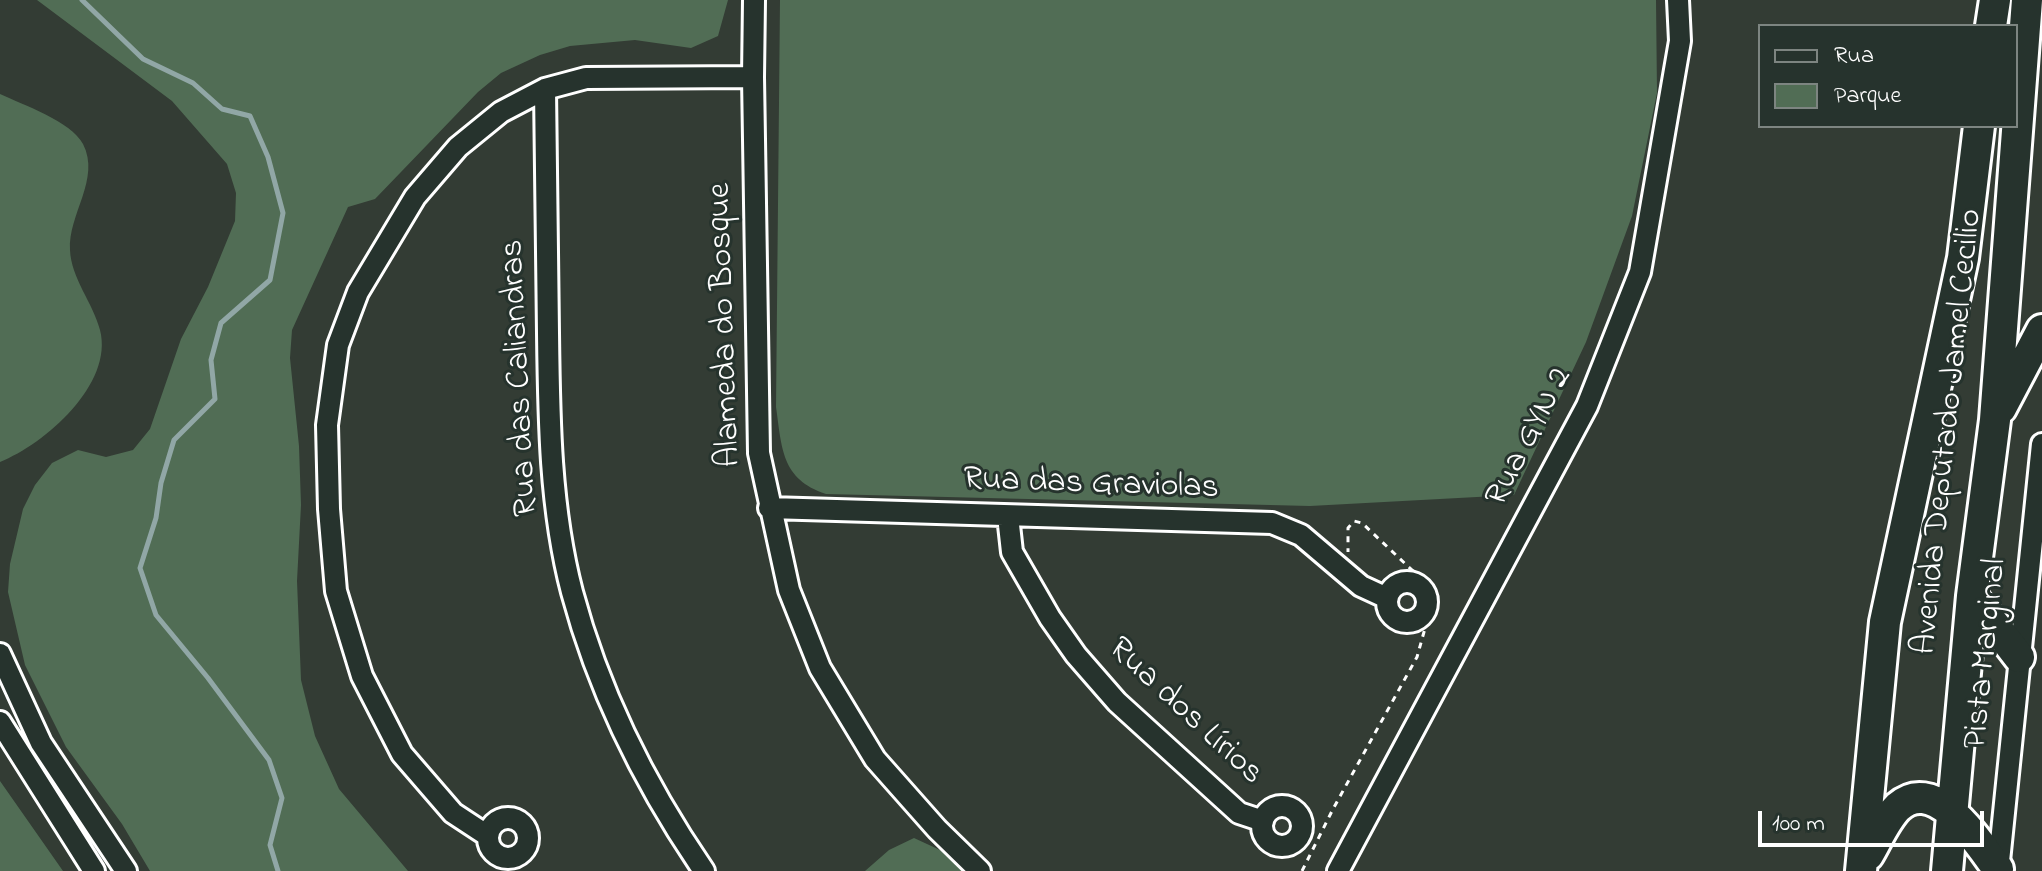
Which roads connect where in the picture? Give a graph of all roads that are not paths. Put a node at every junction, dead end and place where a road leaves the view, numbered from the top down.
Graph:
1 (754, 0) edge
2 (1678, 0) edge
3 (1995, 0) edge
4 (2027, 0) edge
5 (1991, 24) edge
6 (2021, 69) junction
7 (753, 77) junction
8 (545, 89) junction
9 (2042, 96) edge
10 (2018, 110) edge
11 (1979, 128) edge
12 (2017, 128) edge
13 (2042, 330) edge
14 (1995, 420) junction
15 (2042, 444) edge
16 (2040, 481) edge
17 (769, 508) junction
18 (1008, 516) junction
19 (1972, 596) junction
20 (1387, 598) dead end
21 (0, 654) edge
22 (2019, 657) junction
23 (0, 722) edge
24 (1953, 811) junction
25 (1263, 821) dead end
26 (488, 836) dead end
27 (1861, 869) edge
28 (1998, 870) edge
29 (94, 871) edge
30 (126, 871) edge
31 (704, 871) edge
32 (980, 871) edge
33 (1338, 871) edge
34 (1947, 871) edge

1 - 7 street, Alameda do Bosque
2 - 33 street, Rua GYN 2
3 - 5 highway
4 - 6 highway, Avenida Deputado Jamel Cecilio
6 - 9 highway
6 - 10 highway, Avenida Deputado Jamel Cecilio
7 - 8 street
7 - 17 street, Alameda do Bosque
8 - 26 street
8 - 31 street, Rua das Caliandras
11 - 27 highway, Avenida Deputado Jamel Cecilio
12 - 14 highway, Avenida Deputado Jamel Cecilio
13 - 14 highway
14 - 19 highway, Avenida Deputado Jamel Cecilio
15 - 16 street, Pista Marginal
16 - 22 street, Pista Marginal
17 - 18 street, Rua das Graviolas
17 - 32 street, Alameda do Bosque
18 - 20 street, Rua das Graviolas
18 - 25 street, Rua dos Lírios
19 - 22 highway
19 - 24 highway, Avenida Deputado Jamel Cecilio
21 - 30 street
22 - 28 street, Pista Marginal
23 - 29 street
24 - 27 highway
24 - 28 highway
24 - 34 highway, Avenida Deputado Jamel Cecilio

